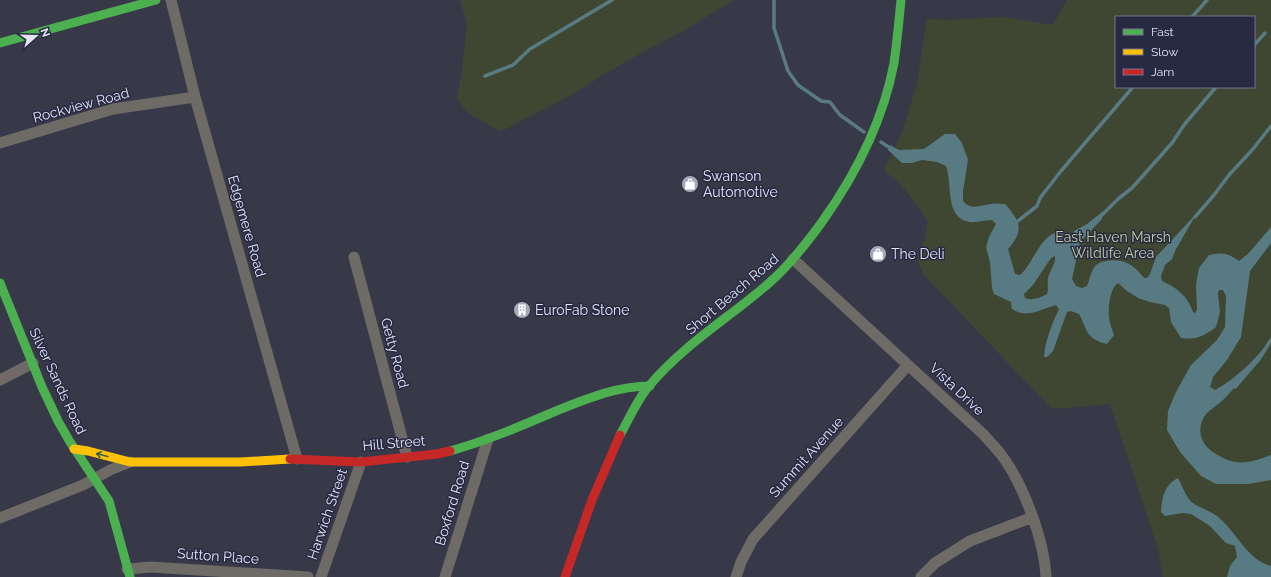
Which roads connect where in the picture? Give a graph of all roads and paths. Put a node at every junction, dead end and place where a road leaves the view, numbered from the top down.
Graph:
1 (156, 0) edge
2 (171, 0) edge
3 (901, 0) edge
4 (0, 42) edge
5 (195, 97) junction
6 (0, 143) edge
7 (354, 256) dead end
8 (793, 259) junction
9 (0, 283) edge
10 (33, 363) junction
11 (908, 365) junction
12 (0, 380) edge
13 (650, 386) junction
14 (488, 439) junction
15 (74, 449) junction
16 (407, 457) junction
17 (297, 459) junction
18 (130, 462) junction
19 (361, 462) junction
20 (94, 478) junction
21 (1033, 517) junction
22 (0, 518) edge
23 (128, 573) edge
24 (308, 577) edge
25 (321, 577) edge
26 (444, 577) edge
27 (565, 577) edge
28 (736, 577) edge
29 (921, 577) edge
30 (1046, 577) edge

1 - 4 main road
2 - 5 street, Edgemere Road
3 - 8 main road, Short Beach Road
5 - 6 street, Rockview Road
5 - 17 street, Edgemere Road
7 - 16 street, Getty Road
8 - 11 street, Vista Drive
8 - 13 main road, Short Beach Road
9 - 10 main road, Silver Sands Road
10 - 12 street
10 - 15 main road, Silver Sands Road
11 - 21 street, Vista Drive
11 - 28 street, Summit Avenue
13 - 14 main road, Hill Street
13 - 27 main road, Short Beach Road
14 - 16 main road, Hill Street
14 - 26 street, Boxford Road
18 -> 15 main road, Hill Street
15 - 20 main road, Silver Sands Road
16 - 19 main road, Hill Street
17 - 18 main road, Hill Street
17 - 19 main road, Hill Street
18 - 20 street, Hill Street
19 - 25 street, Harwich Street
20 - 22 street, Hill Street
20 - 23 main road, Silver Sands Road
21 - 29 street
21 - 30 street, Vista Drive
23 - 24 street, Sutton Place

